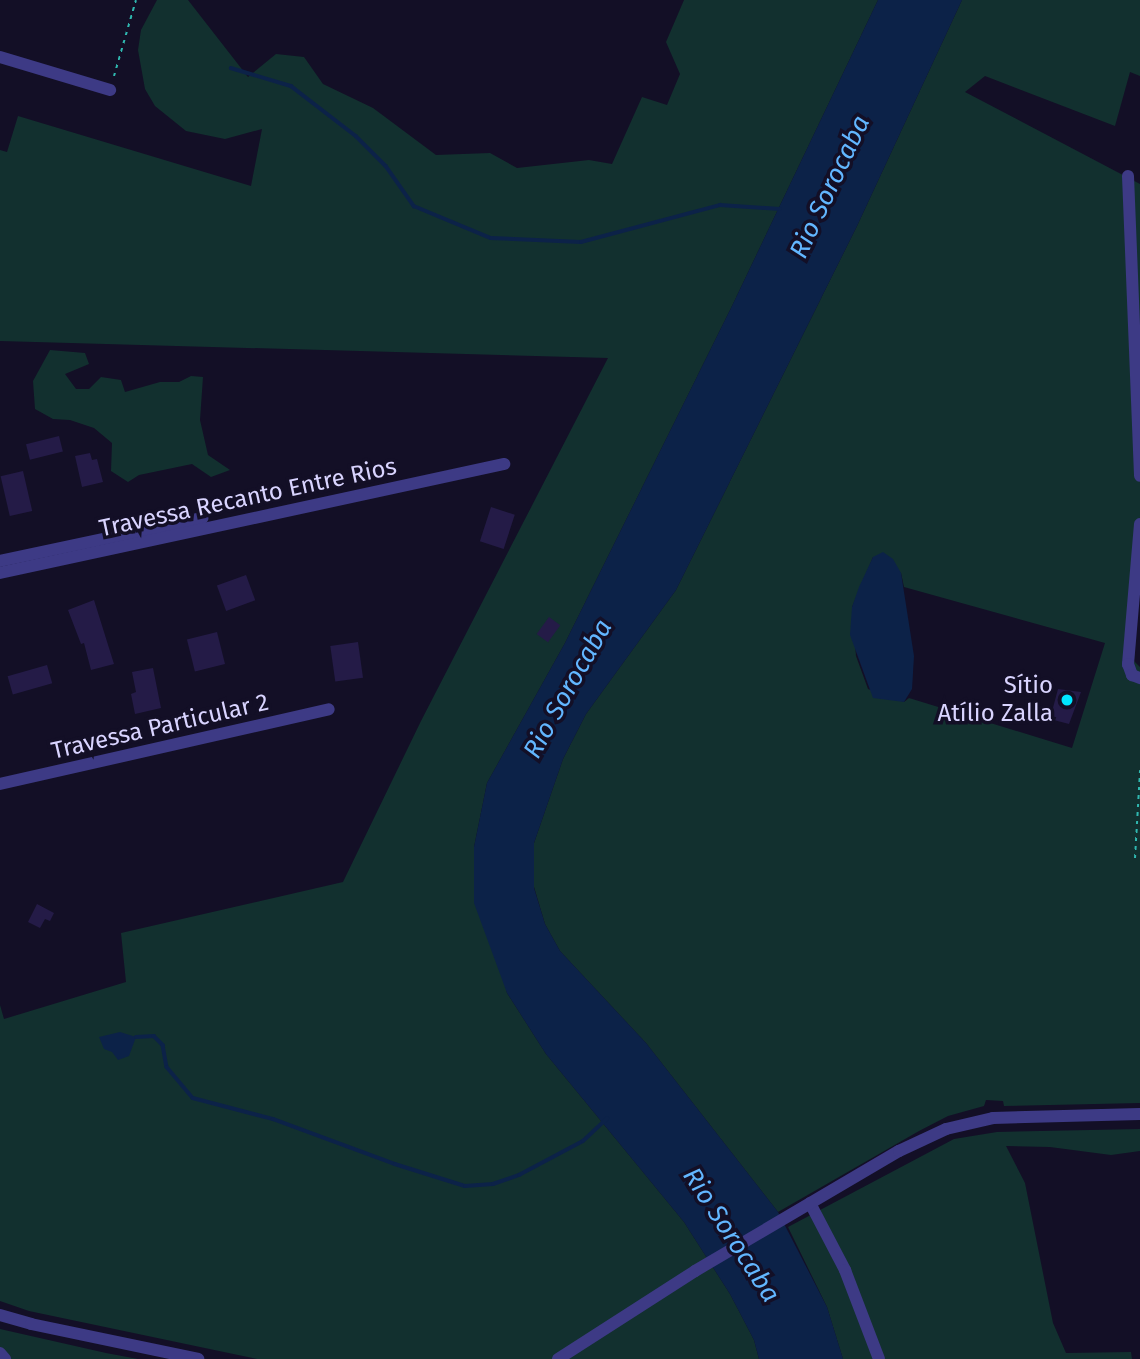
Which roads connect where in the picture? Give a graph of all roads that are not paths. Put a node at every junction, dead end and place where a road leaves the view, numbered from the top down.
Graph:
1 (0, 57) edge
2 (110, 90) road end
3 (1128, 176) dead end
4 (505, 464) dead end
5 (1140, 476) edge
6 (202, 518) dead end
7 (1140, 524) edge
8 (0, 561) edge
9 (0, 573) edge
10 (1140, 678) edge
11 (329, 709) dead end
12 (0, 784) edge
13 (1140, 1114) edge
14 (810, 1203) junction
15 (0, 1315) edge
16 (0, 1353) edge
17 (5, 1359) edge
18 (198, 1359) edge
19 (558, 1359) edge
20 (879, 1359) edge

1 - 2 street
3 - 5 street
4 - 9 street, Travessa Recanto Entre Rios
6 - 8 street
7 - 10 street
11 - 12 street, Travessa Particular 2
13 - 14 street
14 - 19 street
14 - 20 street
15 - 18 street
16 - 17 street

